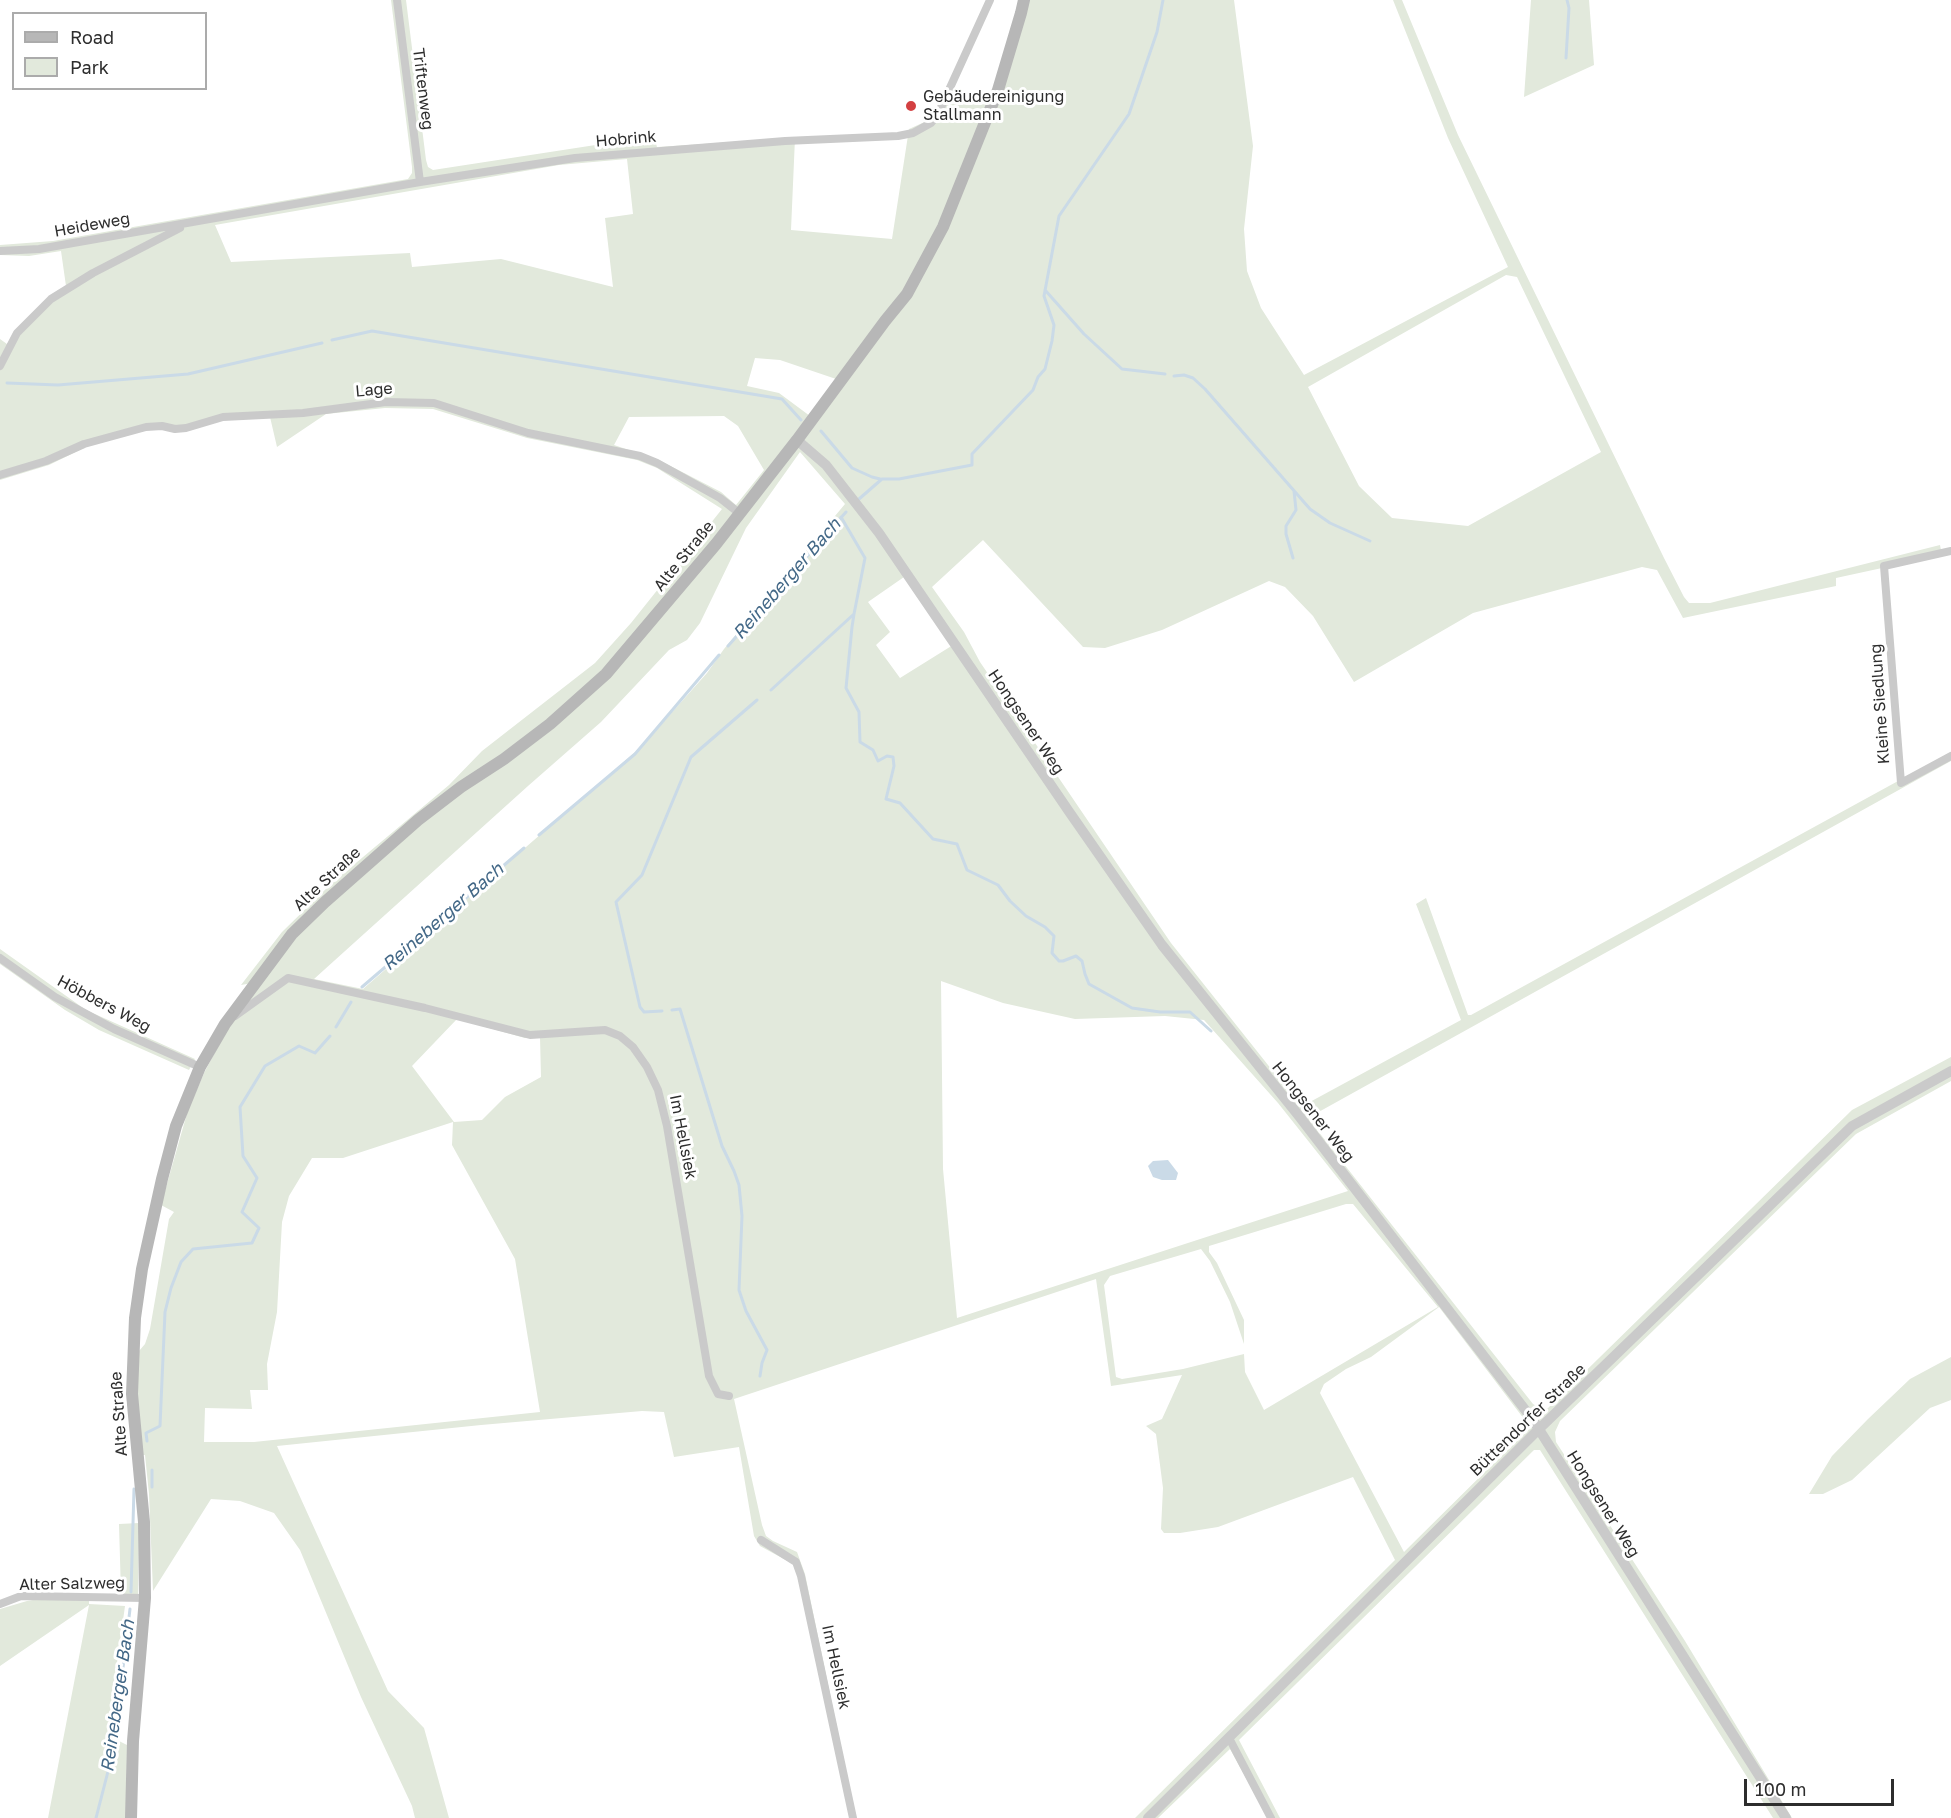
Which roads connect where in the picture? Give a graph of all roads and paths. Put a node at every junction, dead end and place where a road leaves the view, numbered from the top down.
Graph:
1 (397, 0) edge
2 (990, 0) edge
3 (1024, 0) edge
4 (420, 182) junction
5 (188, 224) junction
6 (0, 251) edge
7 (0, 366) edge
8 (797, 440) junction
9 (0, 475) edge
10 (739, 513) junction
11 (1951, 551) edge
12 (1951, 756) edge
13 (0, 958) edge
14 (471, 1020) joint
15 (225, 1024) junction
16 (200, 1067) junction
17 (1951, 1071) edge
18 (729, 1396) dead end
19 (1539, 1429) junction
20 (761, 1540) dead end
21 (145, 1598) junction
22 (0, 1604) edge
23 (1228, 1738) junction
24 (131, 1818) edge
25 (853, 1818) edge
26 (1148, 1818) edge
27 (1271, 1818) edge
28 (1786, 1818) edge

1 - 4 street, Triftenweg
2 - 4 street, Hobrink
3 - 8 main road, Alte Straße
4 - 5 street, Hobrink
5 - 6 street, Heideweg
5 - 7 street
8 - 10 main road, Alte Straße
8 - 19 street, Hongsener Weg
9 - 10 street, Lage
10 - 15 main road, Alte Straße
11 - 12 street, Kleine Siedlung
13 - 16 street, Höbbers Weg
14 - 15 street, Alte Straße
14 - 18 street, Im Hellsiek
15 - 16 main road, Alte Straße
16 - 21 main road, Alte Straße
17 - 19 street, Büttendorfer Straße
19 - 23 street, Büttendorfer Straße
19 - 28 street, Hongsener Weg
20 - 25 street, Im Hellsiek
21 - 22 street, Alter Salzweg
21 - 24 main road, Alte Straße
23 - 26 street, Büttendorfer Straße
23 - 27 street

